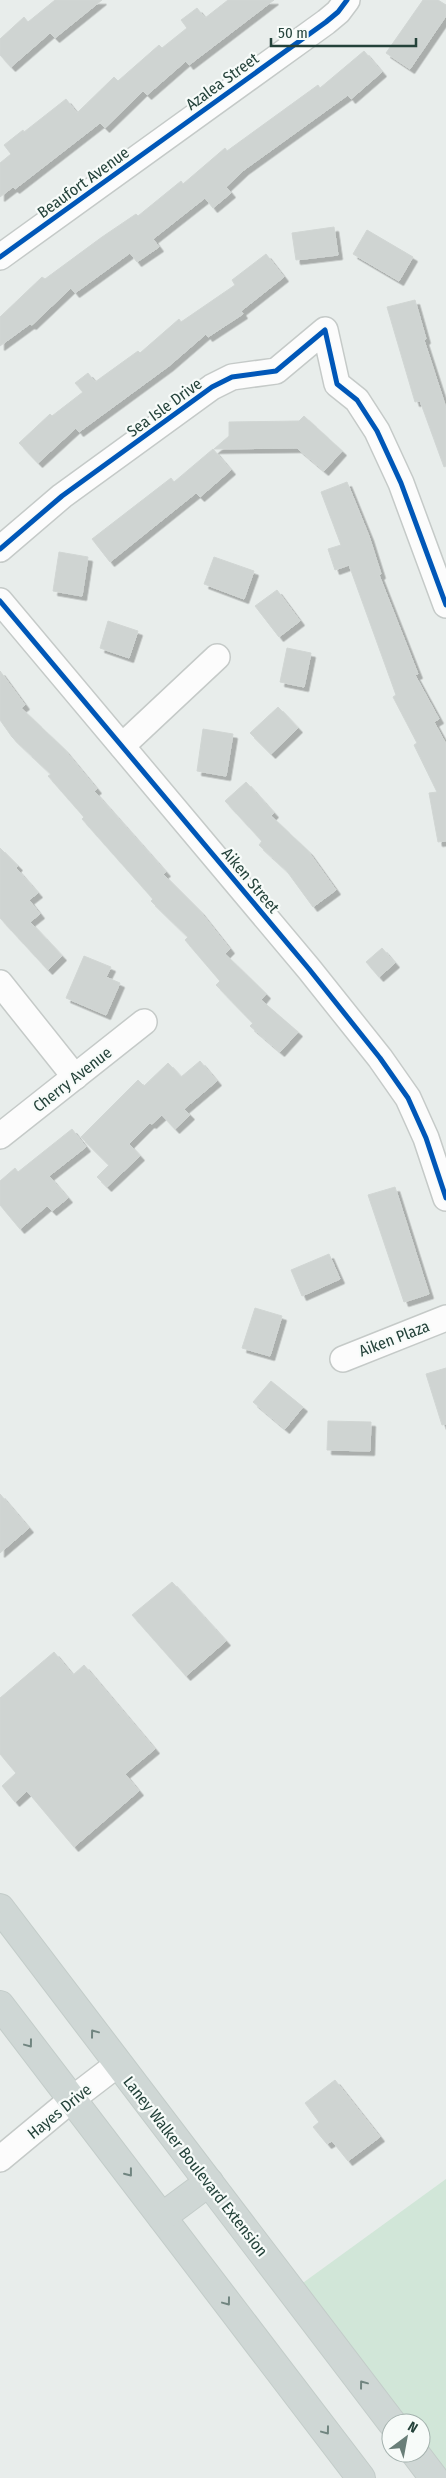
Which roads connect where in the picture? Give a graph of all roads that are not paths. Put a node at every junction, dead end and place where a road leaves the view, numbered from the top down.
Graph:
1 (348, 0) edge
2 (180, 126) joint
3 (0, 257) edge
4 (0, 548) edge
5 (0, 601) edge
6 (446, 605) edge
7 (217, 657) dead end
8 (122, 746) junction
9 (0, 983) edge
10 (144, 1022) dead end
11 (75, 1077) junction
12 (436, 1134) edge
13 (0, 1136) edge
14 (446, 1198) edge
15 (446, 1318) edge
16 (343, 1359) dead end
17 (0, 1908) edge
18 (0, 2005) edge
19 (118, 2064) junction
20 (71, 2100) junction
21 (0, 2159) edge
22 (209, 2182) junction
23 (162, 2216) junction
24 (384, 2413) edge
25 (423, 2463) edge
26 (361, 2478) edge
27 (434, 2478) edge

1 - 2 street, Azalea Street
2 - 3 street, Beaufort Avenue
4 - 6 street, Sea Isle Drive
5 - 8 street, Aiken Street
7 - 8 street
8 - 12 street, Aiken Street
9 - 11 street
10 - 11 street, Cherry Avenue
11 - 13 street, Cherry Avenue
12 - 14 street, Aiken Street
15 - 16 street, Aiken Plaza
19 -> 17 main road, Laney Walker Boulevard Extension
18 -> 20 main road
19 - 20 street, Hayes Drive
19 - 22 main road, Laney Walker Boulevard Extension
20 - 21 street, Hayes Drive
20 -> 23 main road
22 - 23 main road
24 -> 22 main road, Laney Walker Boulevard Extension
23 -> 26 main road
25 - 27 main road

